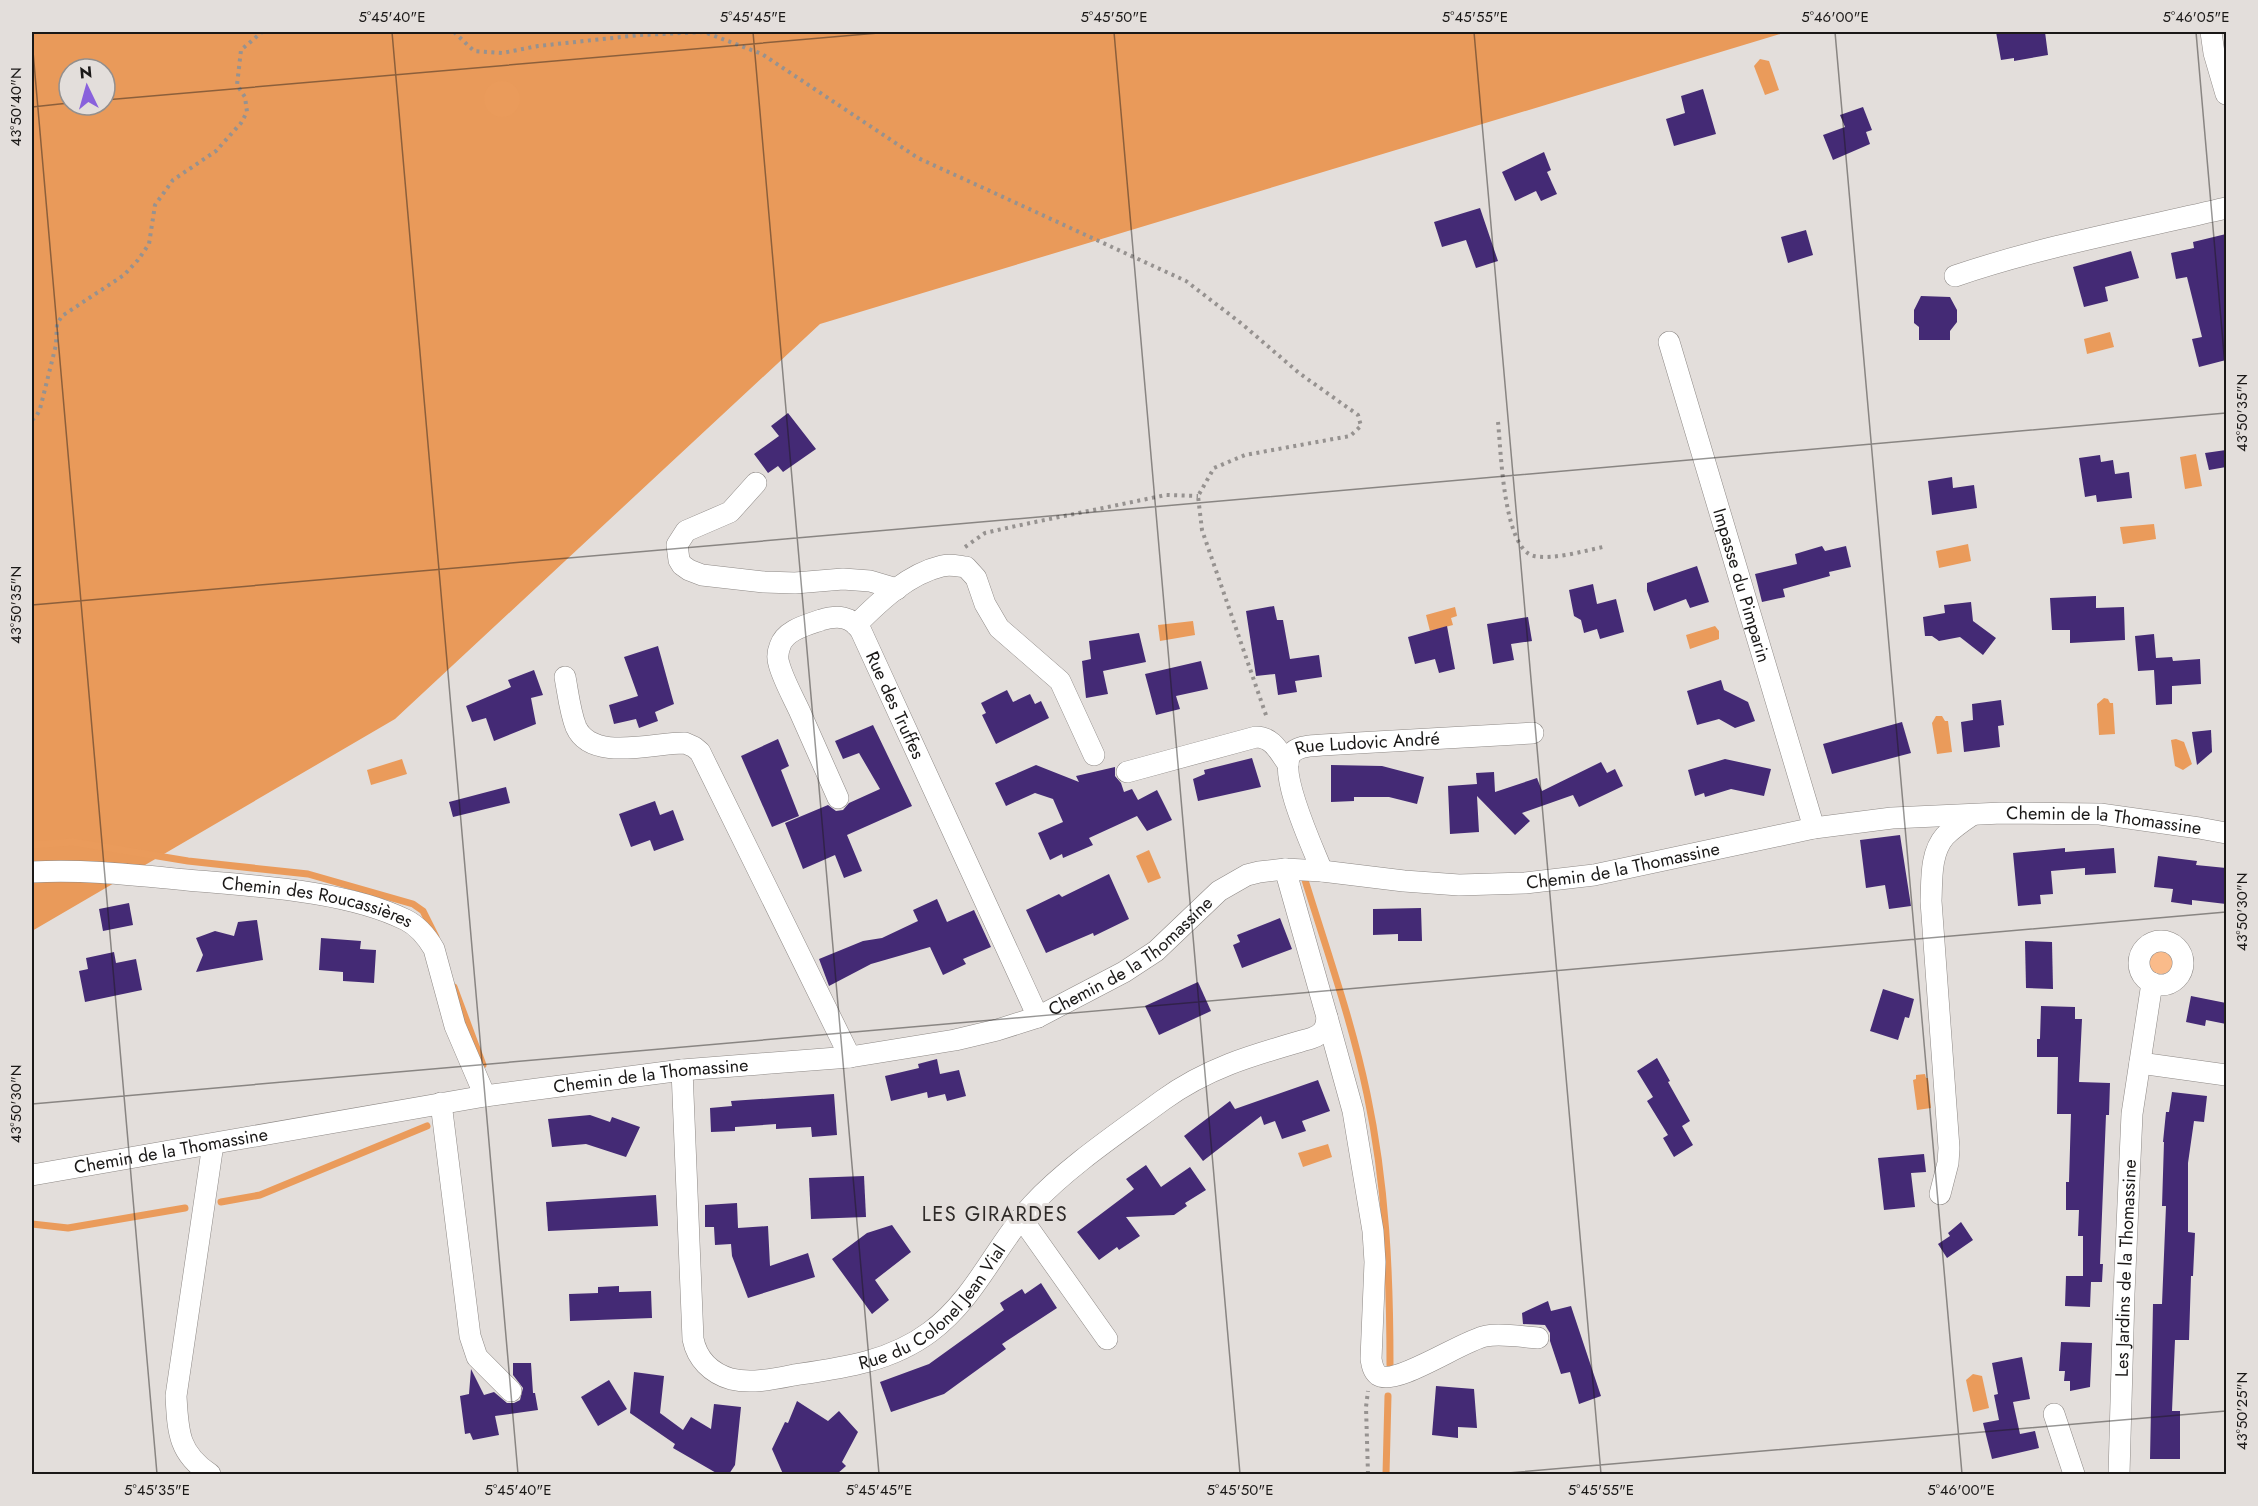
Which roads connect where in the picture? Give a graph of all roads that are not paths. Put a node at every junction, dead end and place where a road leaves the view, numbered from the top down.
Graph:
1 (2211, 32) edge
2 (2226, 94) edge
3 (2226, 208) edge
4 (1955, 276) dead end
5 (1669, 342) dead end
6 (756, 483) dead end
7 (897, 589) junction
8 (856, 625) junction
9 (565, 677) dead end
10 (1533, 733) dead end
11 (1094, 755) dead end
12 (1288, 764) junction
13 (1127, 772) dead end
14 (838, 798) dead end
15 (1972, 814) junction
16 (1814, 828) junction
17 (2226, 833) edge
18 (1285, 869) junction
19 (1322, 871) junction
20 (32, 872) edge
21 (2151, 983) dead end
22 (1038, 1017) junction
23 (1327, 1017) junction
24 (850, 1057) junction
25 (2140, 1063) junction
26 (682, 1070) junction
27 (2226, 1075) edge
28 (485, 1096) junction
29 (441, 1103) junction
30 (213, 1144) junction
31 (32, 1175) edge
32 (1940, 1194) dead end
33 (1022, 1219) junction
34 (1538, 1338) dead end
35 (1107, 1339) dead end
36 (511, 1392) dead end
37 (2054, 1414) dead end
38 (210, 1474) edge
39 (2074, 1474) edge
40 (2119, 1474) edge

1 - 2 street
3 - 4 street
5 - 16 street, Impasse du Pimparin
6 - 7 street
7 - 8 street
7 - 11 street
8 - 14 street
8 - 22 street, Rue des Truffes
9 - 24 street
10 - 12 street, Rue Ludovic André
12 - 13 street
12 - 19 street, Rue Ludovic André
15 - 16 street, Chemin de la Thomassine
15 - 17 street, Chemin de la Thomassine
15 - 32 street
16 - 19 street, Chemin de la Thomassine
18 - 19 street, Chemin de la Thomassine
18 - 22 street, Chemin de la Thomassine
18 - 23 street
20 - 28 street, Chemin des Roucassières
21 - 25 street, Les Jardins de la Thomassine
22 - 24 street, Chemin de la Thomassine
23 - 33 street, Rue du Colonel Jean Vial
23 - 34 street
24 - 26 street, Chemin de la Thomassine
25 - 27 street
25 - 40 street, Les Jardins de la Thomassine
26 - 28 street, Chemin de la Thomassine
26 - 33 street, Rue du Colonel Jean Vial
28 - 29 street, Chemin de la Thomassine
29 - 30 street, Chemin de la Thomassine
29 - 36 street
30 - 31 street, Chemin de la Thomassine
30 - 38 street
33 - 35 street
37 - 39 street

